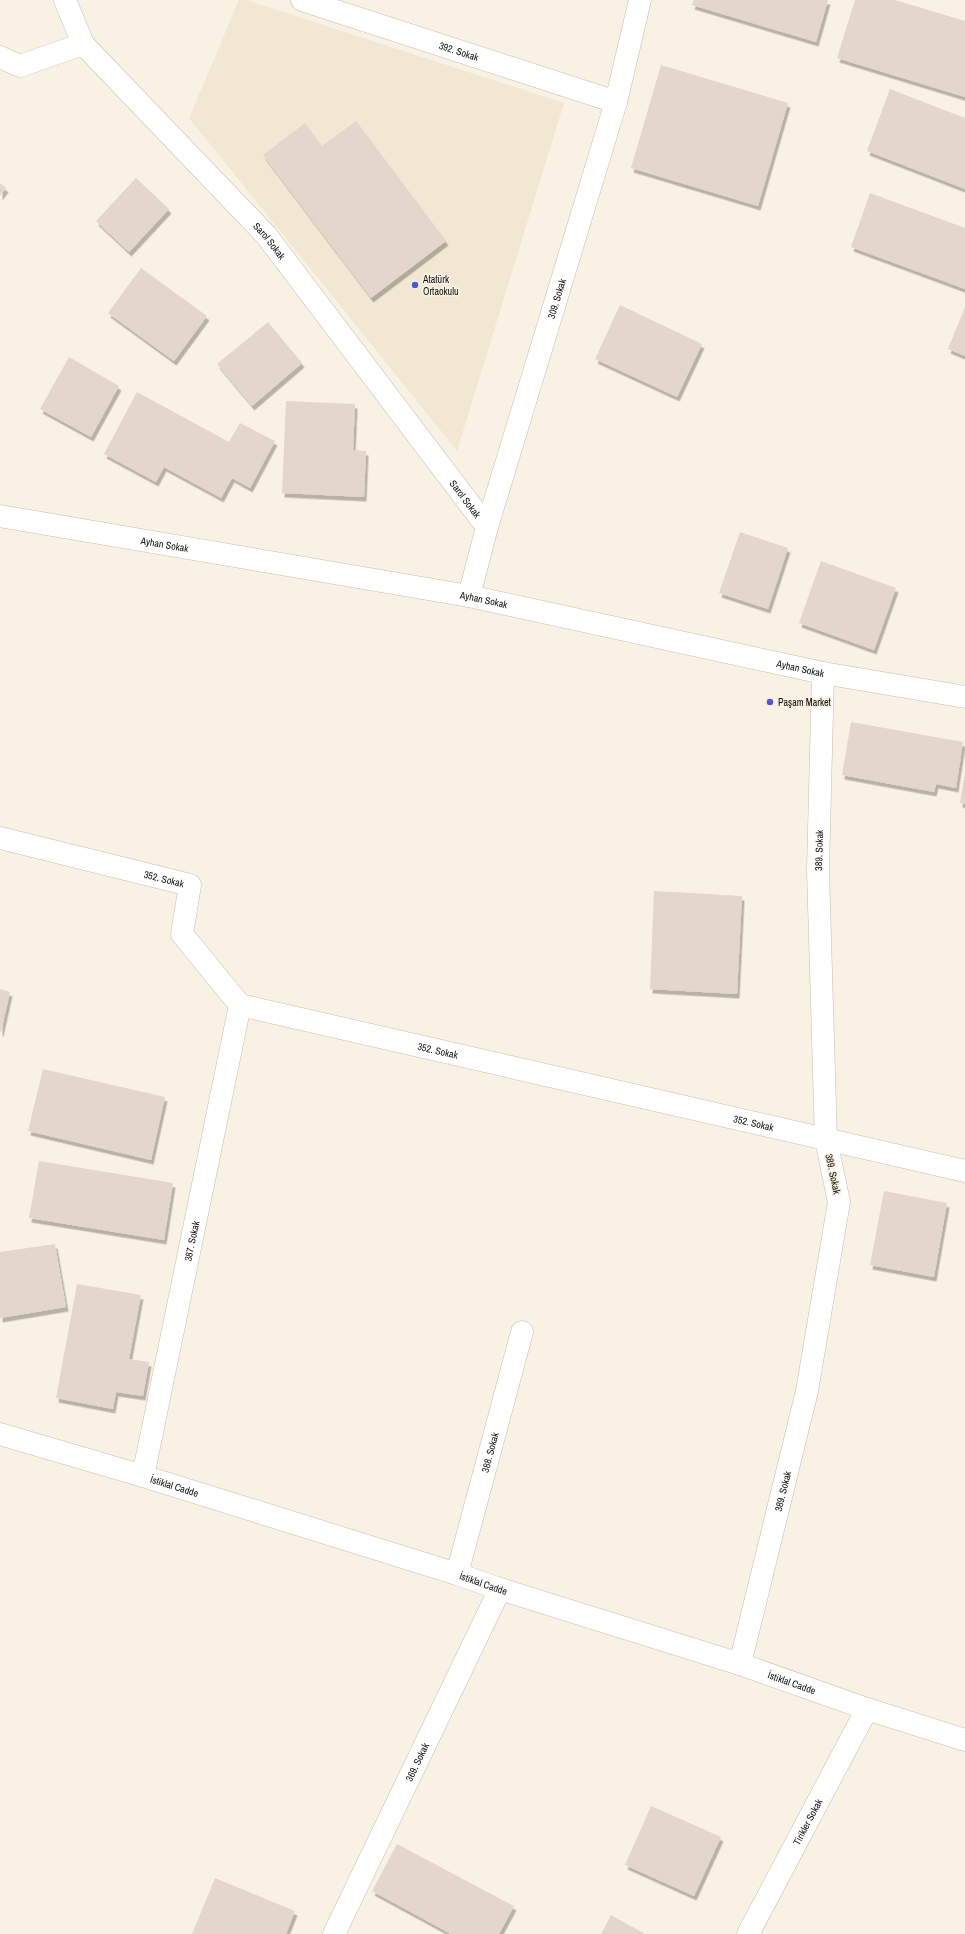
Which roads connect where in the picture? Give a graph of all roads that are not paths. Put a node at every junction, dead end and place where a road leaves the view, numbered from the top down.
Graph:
1 (65, 0) edge
2 (302, 0) edge
3 (640, 0) edge
4 (82, 44) junction
5 (0, 57) edge
6 (616, 102) junction
7 (0, 516) edge
8 (487, 527) junction
9 (468, 596) junction
10 (823, 673) junction
11 (965, 697) edge
12 (0, 838) edge
13 (240, 1005) junction
14 (826, 1140) junction
15 (965, 1171) edge
16 (522, 1332) dead end
17 (0, 1434) edge
18 (143, 1476) junction
19 (457, 1574) junction
20 (500, 1589) junction
21 (740, 1664) junction
22 (867, 1709) junction
23 (965, 1740) edge
24 (334, 1934) edge
25 (748, 1934) edge

1 - 4 street
2 - 6 street, 392. Sokak
3 - 6 street, 309. Sokak
4 - 5 street
4 - 8 street, Sarol Sokak
6 - 8 street, 309. Sokak
7 - 9 street, Ayhan Sokak
8 - 9 street, 309. Sokak
9 - 10 street, Ayhan Sokak
10 - 11 street, Ayhan Sokak
10 - 14 street, 389. Sokak
12 - 13 street, 352. Sokak
13 - 14 street, 352. Sokak
13 - 18 street, 387. Sokak
14 - 15 street, 352. Sokak
14 - 21 street, 389. Sokak
16 - 19 street, 388. Sokak
17 - 18 street, İstiklal Cadde
18 - 19 street, İstiklal Cadde
19 - 20 street, İstiklal Cadde
20 - 21 street, İstiklal Cadde
20 - 24 street, 369. Sokak
21 - 22 street, İstiklal Cadde
22 - 23 street, İstiklal Cadde
22 - 25 street, Tirikler Sokak

